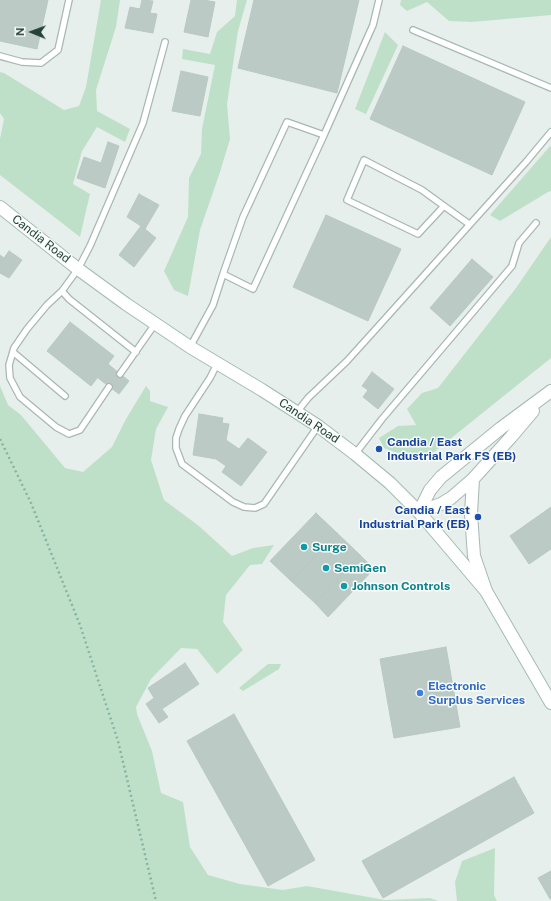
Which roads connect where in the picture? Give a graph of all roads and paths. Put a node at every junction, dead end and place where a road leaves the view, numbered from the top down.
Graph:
1 (69, 0) edge
2 (379, 0) edge
3 (413, 30) dead end
4 (165, 42) dead end
5 (0, 56) edge
6 (551, 88) edge
7 (551, 132) edge
8 (324, 135) junction
9 (444, 206) junction
10 (0, 207) edge
11 (536, 223) dead end
12 (469, 224) junction
13 (78, 269) junction
14 (224, 274) junction
15 (62, 291) junction
16 (154, 324) junction
17 (190, 347) junction
18 (13, 352) junction
19 (136, 352) junction
20 (218, 363) junction
21 (120, 374) dead end
22 (109, 387) dead end
23 (547, 394) edge
24 (65, 396) dead end
25 (297, 412) junction
26 (318, 426) junction
27 (0, 439) edge
28 (356, 454) junction
29 (473, 479) junction
30 (419, 512) junction
31 (486, 591) junction
32 (551, 702) edge
33 (156, 901) edge

1 - 5 lane
2 - 8 lane
3 - 6 lane
4 - 13 lane
7 - 12 lane
8 - 14 lane
8 - 14 lane
9 - 9 lane
9 - 12 lane
10 - 13 main road, Candia Road
11 - 28 lane
12 - 25 lane
13 - 15 lane
13 - 16 main road, Candia Road
14 - 17 lane
15 - 18 lane
15 - 19 lane
16 - 17 main road, Candia Road
16 - 19 lane
17 - 20 main road, Candia Road
18 - 22 lane
18 - 24 lane
19 - 21 lane
20 - 25 main road, Candia Road
20 - 26 lane
23 - 29 main road
23 - 30 main road
25 - 26 main road, Candia Road
26 - 28 main road, Candia Road
27 - 33 path
28 - 30 main road, Candia Road
29 - 30 main road
29 - 31 main road
30 - 31 main road, Candia Road
31 - 32 main road, Candia Road

